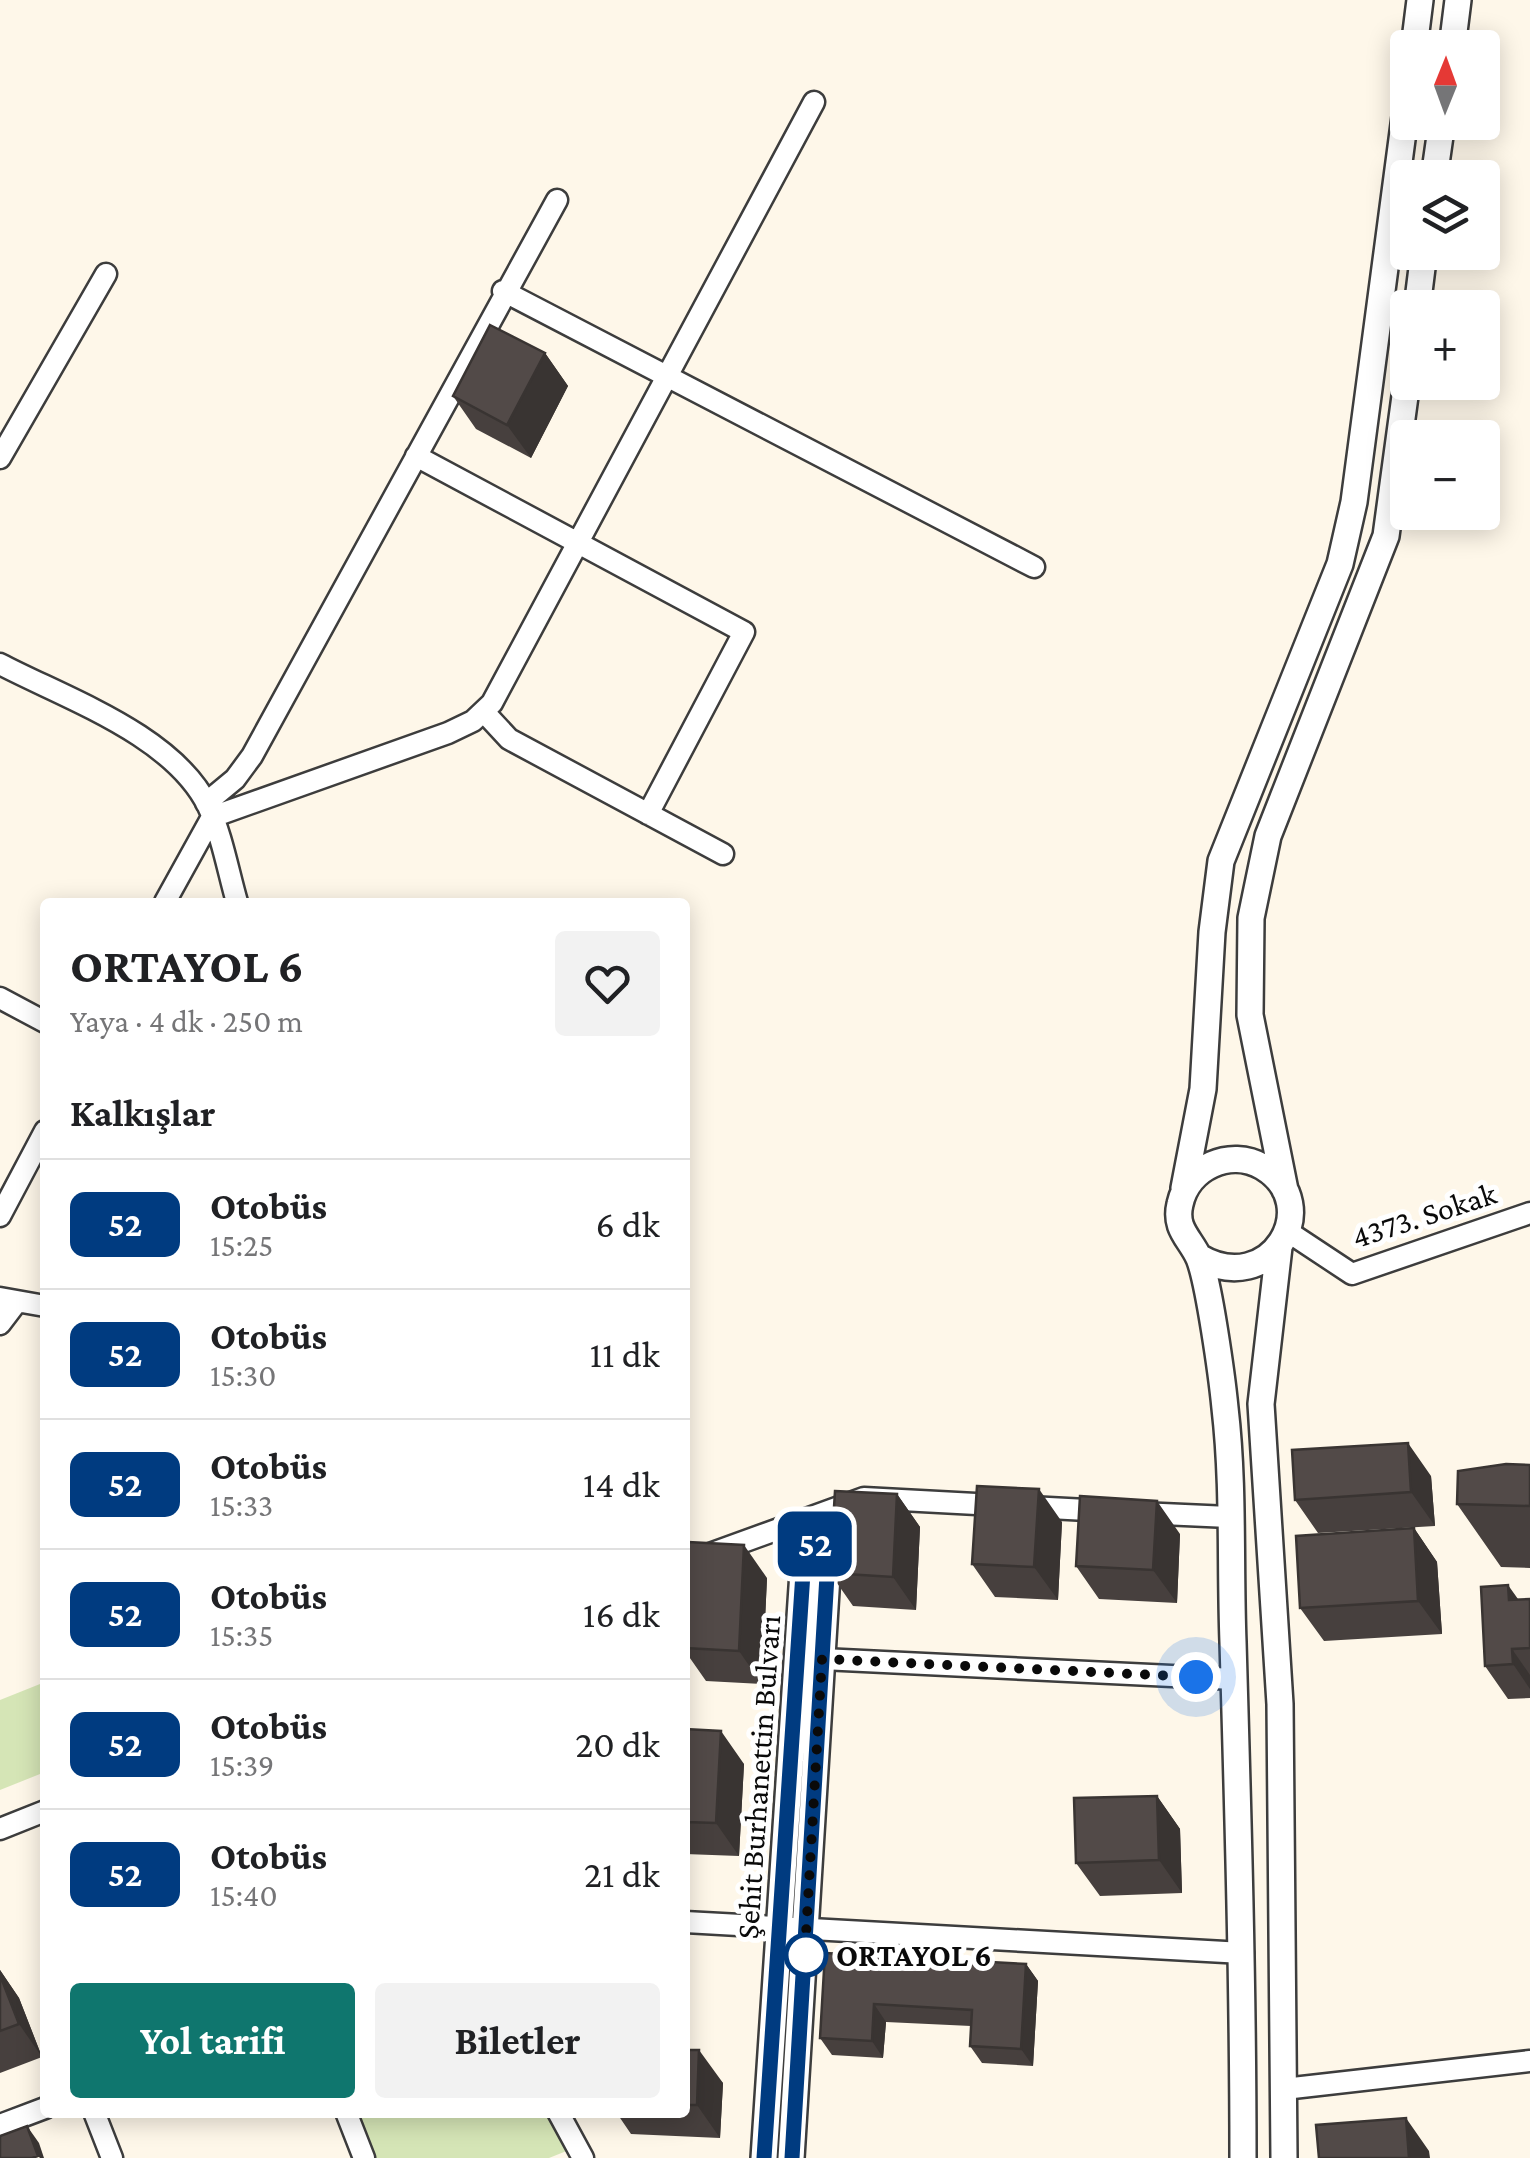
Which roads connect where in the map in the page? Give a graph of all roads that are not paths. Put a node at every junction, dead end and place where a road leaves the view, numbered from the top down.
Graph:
1 (1420, 0) edge
2 (1458, 0) edge
3 (1416, 30) edge
4 (1454, 30) edge
5 (814, 102) dead end
6 (1402, 140) edge
7 (557, 200) dead end
8 (106, 274) dead end
9 (503, 291) junction
10 (668, 377) junction
11 (1404, 400) edge
12 (416, 456) junction
13 (0, 458) edge
14 (579, 545) junction
15 (1034, 567) dead end
16 (0, 664) edge
17 (484, 712) junction
18 (210, 810) junction
19 (648, 814) junction
20 (724, 854) dead end
21 (167, 898) edge
22 (236, 898) edge
23 (0, 998) edge
24 (40, 1019) edge
25 (40, 1140) edge
26 (1184, 1190) junction
27 (1286, 1195) junction
28 (1530, 1213) edge
29 (0, 1216) edge
30 (1283, 1239) junction
31 (1198, 1257) junction
32 (8, 1300) edge
33 (40, 1305) edge
34 (0, 1324) edge
35 (812, 1514) junction
36 (1228, 1517) junction
37 (815, 1544) junction
38 (690, 1561) edge
39 (822, 1659) junction
40 (1234, 1678) junction
41 (40, 1813) edge
42 (0, 1829) edge
43 (690, 1922) edge
44 (794, 1931) junction
45 (1242, 1953) junction
46 (1530, 2061) edge
47 (1284, 2089) junction
48 (40, 2110) edge
49 (96, 2118) edge
50 (348, 2118) edge
51 (561, 2118) edge
52 (0, 2125) edge
53 (360, 2157) edge
54 (112, 2158) edge
55 (582, 2158) edge
56 (764, 2158) edge
57 (792, 2158) edge
58 (1243, 2158) edge
59 (1284, 2158) edge

1 - 3 street
2 - 4 street
5 - 10 street
6 - 26 street
7 - 9 street
8 - 13 street
9 - 10 street
9 - 12 street
10 - 14 street
10 - 15 street
11 - 27 street
12 - 14 street
12 - 18 street
14 - 17 street
14 - 19 street
16 - 18 street
17 - 18 street
17 - 19 street
18 - 21 street
18 - 22 street
19 - 20 street
23 - 24 street
25 - 29 street
26 - 27 street
26 - 31 street
27 - 30 street
28 - 30 street, 4373. Sokak
30 - 31 street
30 - 47 street
31 - 36 street
32 - 33 street
32 - 34 street
35 - 36 street
35 - 37 street
35 - 38 street
36 - 40 street
37 - 39 street, Şehit Burhanettin Bulvarı
37 - 44 street, Şehit Burhanettin Bulvarı
39 - 40 street
39 - 44 street, Şehit Burhanettin Bulvarı
40 - 45 street
41 - 42 street
43 - 44 street
44 - 45 street
44 - 56 street, Şehit Burhanettin Bulvarı
44 - 57 street, Şehit Burhanettin Bulvarı
45 - 58 street
46 - 47 street
47 - 59 street
48 - 52 street
49 - 54 street
50 - 53 street
51 - 55 street

